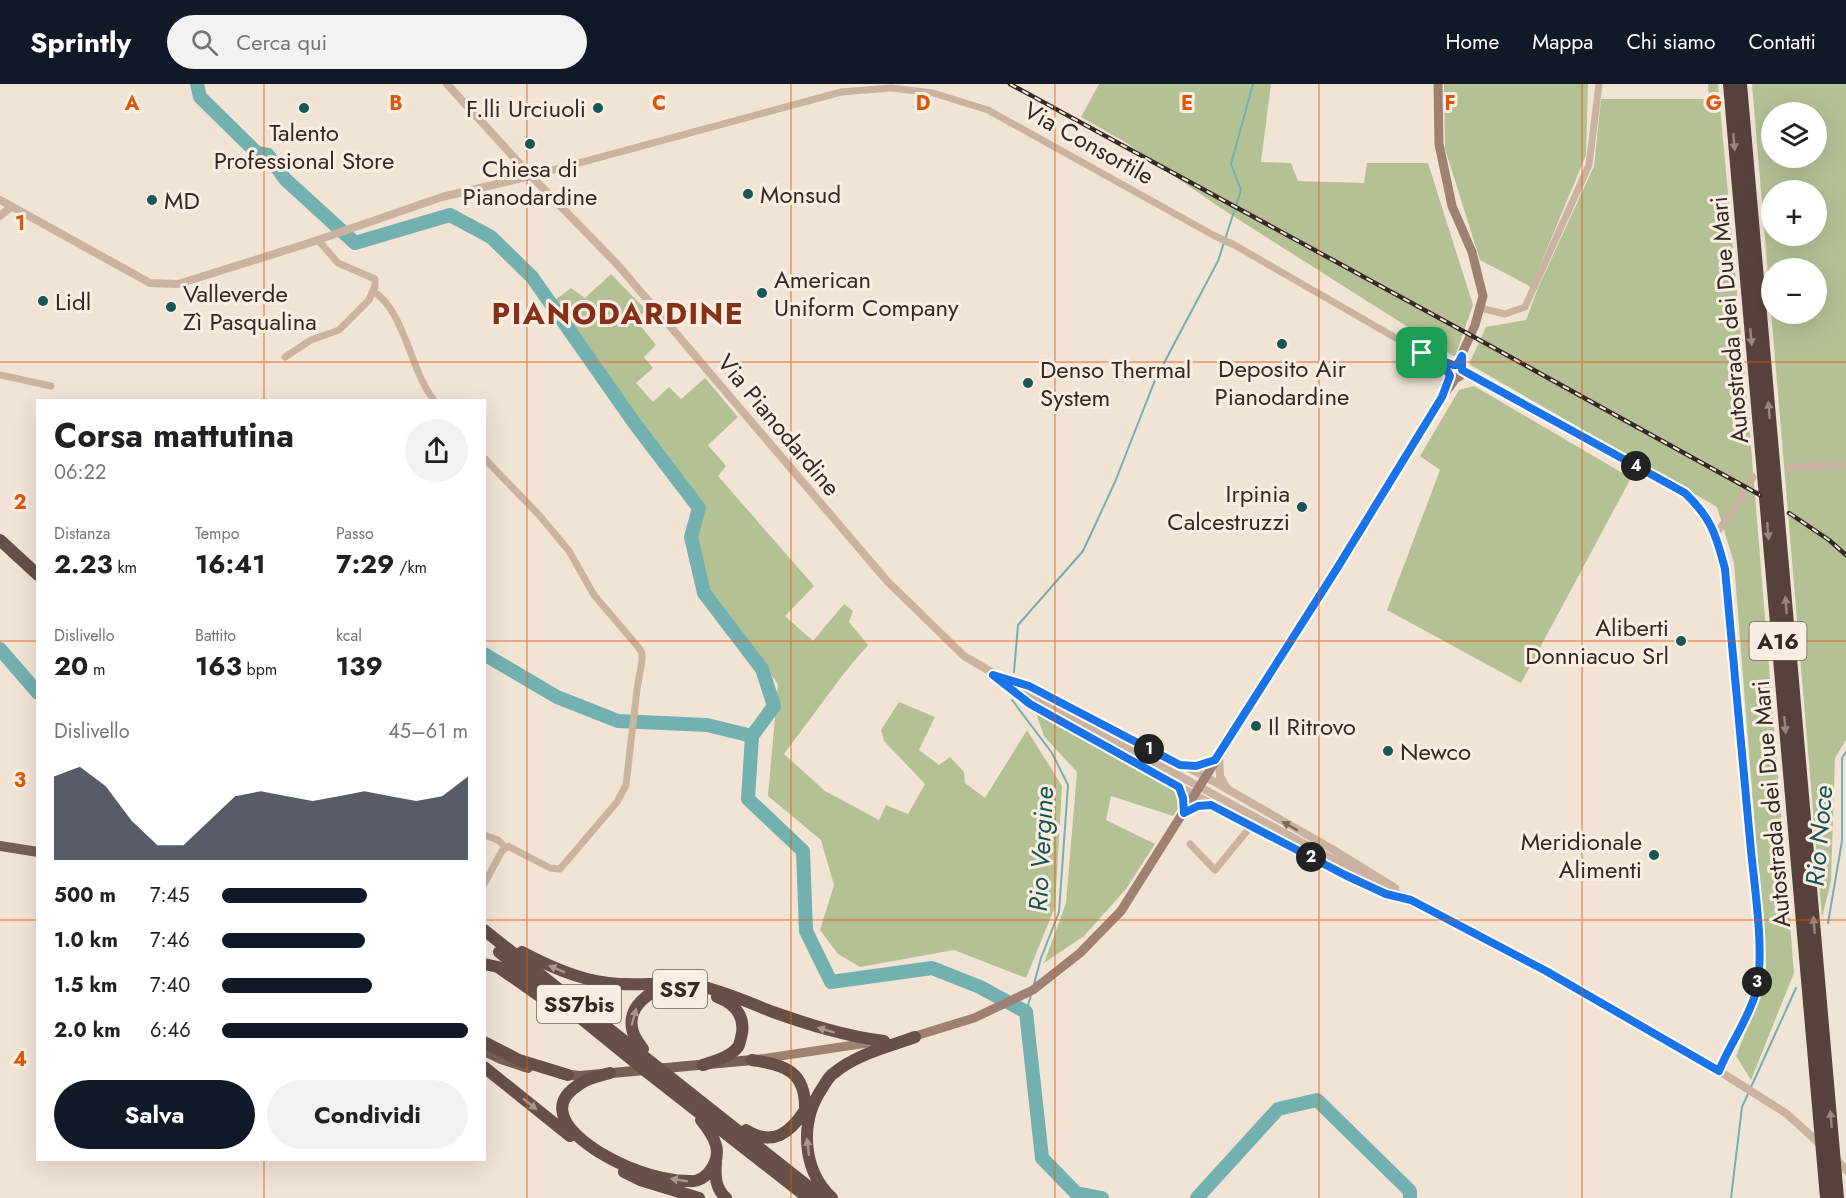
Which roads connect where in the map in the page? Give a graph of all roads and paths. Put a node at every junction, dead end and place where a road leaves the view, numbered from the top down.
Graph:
1 (447, 84) edge
2 (1438, 84) edge
3 (1599, 84) edge
4 (1729, 84) edge
5 (1741, 84) edge
6 (531, 177) junction
7 (0, 200) edge
8 (11, 207) junction
9 (0, 216) edge
10 (318, 240) junction
11 (373, 291) junction
12 (1480, 308) junction
13 (285, 357) dead end
14 (1457, 369) junction
15 (0, 375) edge
16 (51, 386) dead end
17 (433, 399) edge
18 (486, 460) edge
19 (1846, 465) edge
20 (1788, 467) dead end
21 (1753, 477) dead end
22 (1716, 534) junction
23 (0, 540) edge
24 (0, 551) edge
25 (36, 573) edge
26 (36, 583) edge
27 (993, 675) junction
28 (1217, 757) junction
29 (1180, 765) junction
30 (1206, 777) junction
31 (1179, 787) junction
32 (1227, 789) junction
33 (1195, 795) junction
34 (1211, 805) junction
35 (1184, 813) junction
36 (1251, 826) junction
37 (486, 836) edge
38 (1190, 844) dead end
39 (0, 846) edge
40 (505, 847) junction
41 (36, 852) edge
42 (486, 880) edge
43 (1411, 900) junction
44 (486, 934) edge
45 (486, 964) edge
46 (915, 1037) junction
47 (884, 1041) junction
48 (486, 1042) edge
49 (486, 1052) edge
50 (752, 1060) junction
51 (704, 1065) junction
52 (486, 1069) edge
53 (1719, 1071) junction
54 (647, 1072) junction
55 (610, 1073) junction
56 (568, 1075) junction
57 (670, 1083) junction
58 (707, 1106) junction
59 (716, 1161) junction
60 (1846, 1170) edge
61 (699, 1198) edge
62 (726, 1198) edge
63 (808, 1198) edge
64 (823, 1198) edge
65 (832, 1198) edge
66 (1826, 1198) edge
67 (1838, 1198) edge

1 - 6 street, Via Pianodardine
2 - 12 main road
3 - 12 street
4 -> 66 highway, Autostrada dei Due Mari / A16
67 -> 5 highway, Autostrada dei Due Mari / A16
6 - 10 street
6 - 14 street, Via Consortile
6 - 27 street, Via Pianodardine
7 - 8 street
8 - 9 street
8 - 10 street
10 - 11 street
11 - 13 street
11 - 17 street
12 - 14 main road
14 - 22 street, Via Consortile
14 - 28 main road
15 - 16 street
18 - 40 street
19 - 20 street
21 - 22 street
22 - 53 street, Via Consortile
23 - 25 highway
24 - 26 highway
27 - 29 street
27 - 31 street
27 - 43 street
28 - 29 street
28 - 30 main road
28 - 32 street
29 - 30 street
30 - 32 street
30 - 33 main road
31 - 33 street
31 - 35 street
43 -> 32 street
33 - 34 street
33 - 35 main road
34 - 35 street
34 - 36 street
35 - 46 main road
36 - 38 street
36 - 43 street
37 - 40 street
39 - 41 main road
40 - 42 street
43 - 53 street
47 -> 44 highway
44 - 54 highway, SS7bis
44 - 57 highway, SS7bis
45 - 54 highway
46 - 47 main road
65 -> 46 highway
47 - 50 main road
48 - 56 highway
49 - 56 main road, SS7
50 - 51 main road, SS7
50 - 58 highway
51 - 55 main road, SS7
57 -> 51 highway, SS7
52 -> 61 highway
53 - 60 street
54 - 57 highway, SS7bis
55 - 56 main road, SS7
59 -> 55 highway
57 - 58 highway, SS7
57 - 59 highway
57 - 63 highway, SS7bis
58 - 64 highway, SS7
59 - 62 highway

